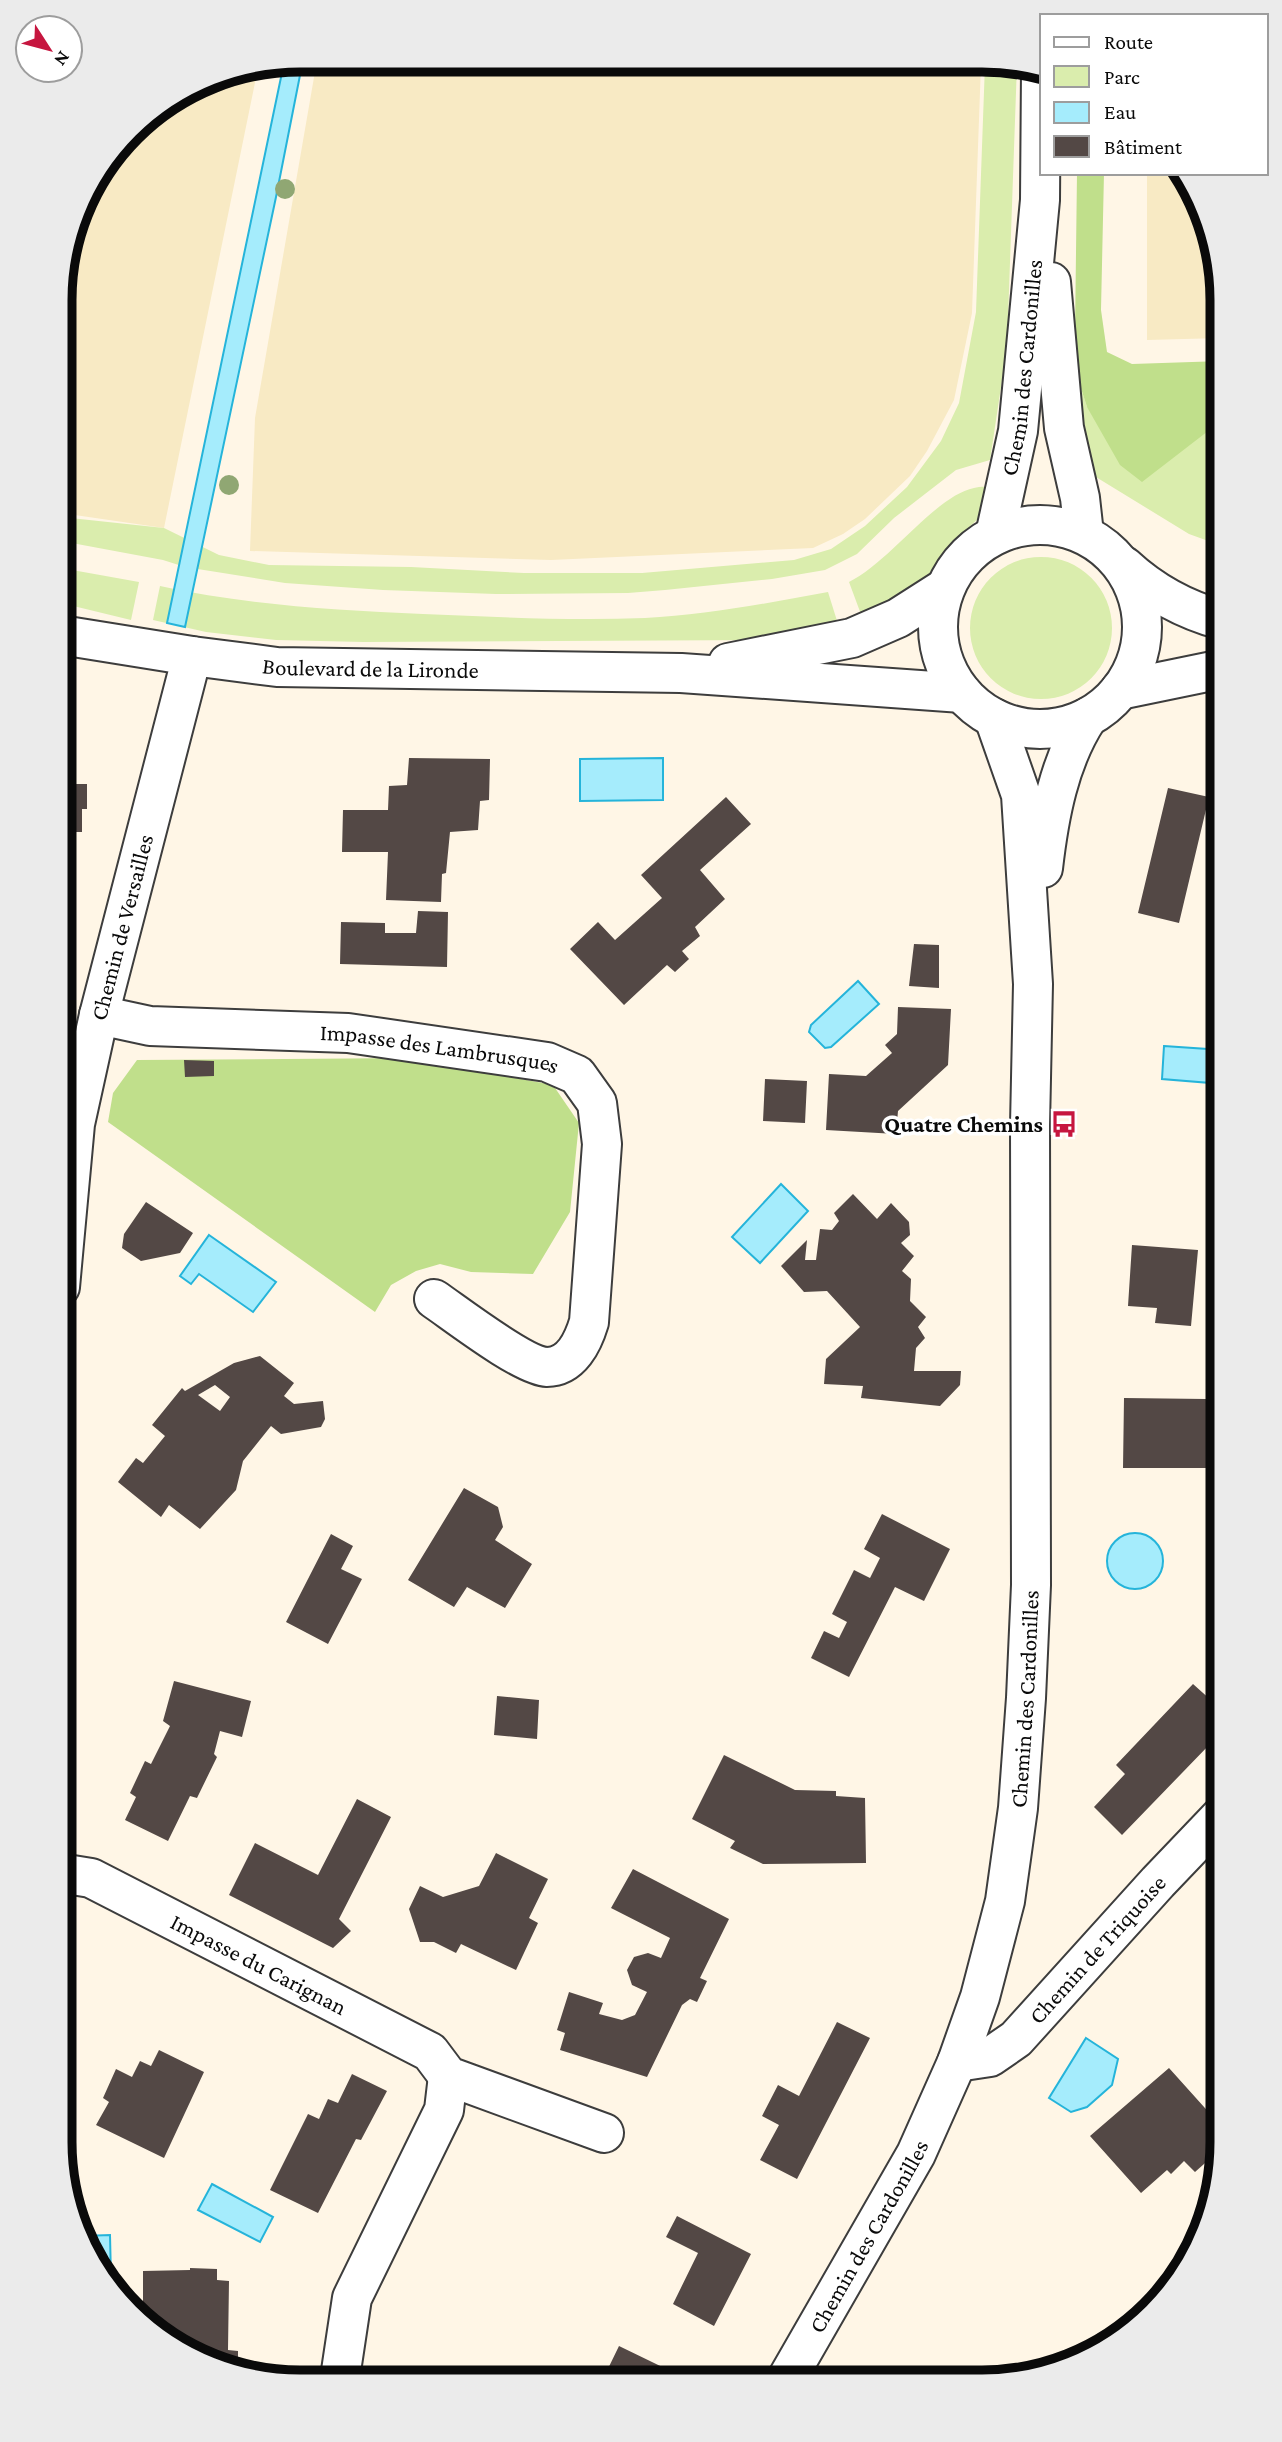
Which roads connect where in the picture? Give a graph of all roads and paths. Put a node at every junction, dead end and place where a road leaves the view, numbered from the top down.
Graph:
1 (1040, 175) edge
2 (1040, 200) junction
3 (1084, 534) junction
4 (995, 535) junction
5 (1120, 562) junction
6 (945, 589) junction
7 (1210, 616) edge
8 (72, 637) edge
9 (192, 656) junction
10 (1210, 671) edge
11 (681, 673) junction
12 (1120, 690) junction
13 (962, 693) junction
14 (1088, 717) junction
15 (994, 718) junction
16 (1031, 964) junction
17 (99, 1014) junction
18 (72, 1157) edge
19 (434, 1299) dead end
20 (1210, 1828) edge
21 (72, 1875) edge
22 (957, 2062) junction
23 (448, 2076) junction
24 (604, 2133) dead end
25 (341, 2370) edge
26 (792, 2370) edge

1 - 2 street, Chemin des Cardonilles
2 - 3 street, Chemin des Cardonilles
2 - 4 street, Chemin des Cardonilles
3 - 4 street
3 - 5 street
4 - 6 street
5 - 7 street
5 - 12 street
6 - 11 street, Boulevard de la Lironde
6 - 13 street
8 - 9 street, Boulevard de la Lironde
9 - 11 street, Boulevard de la Lironde
9 - 17 street, Chemin de Versailles
10 - 12 street
11 - 13 street, Boulevard de la Lironde
12 - 14 street
13 - 15 street
14 - 15 street
14 - 16 street, Chemin des Cardonilles
15 - 16 street, Chemin des Cardonilles
16 - 22 street, Chemin des Cardonilles
17 - 18 street, Chemin de Versailles
17 - 19 street, Impasse des Lambrusques
20 - 22 street, Chemin de Triquoise
21 - 23 street, Impasse du Carignan
22 - 26 street, Chemin des Cardonilles
23 - 24 street, Impasse du Carignan
23 - 25 street

